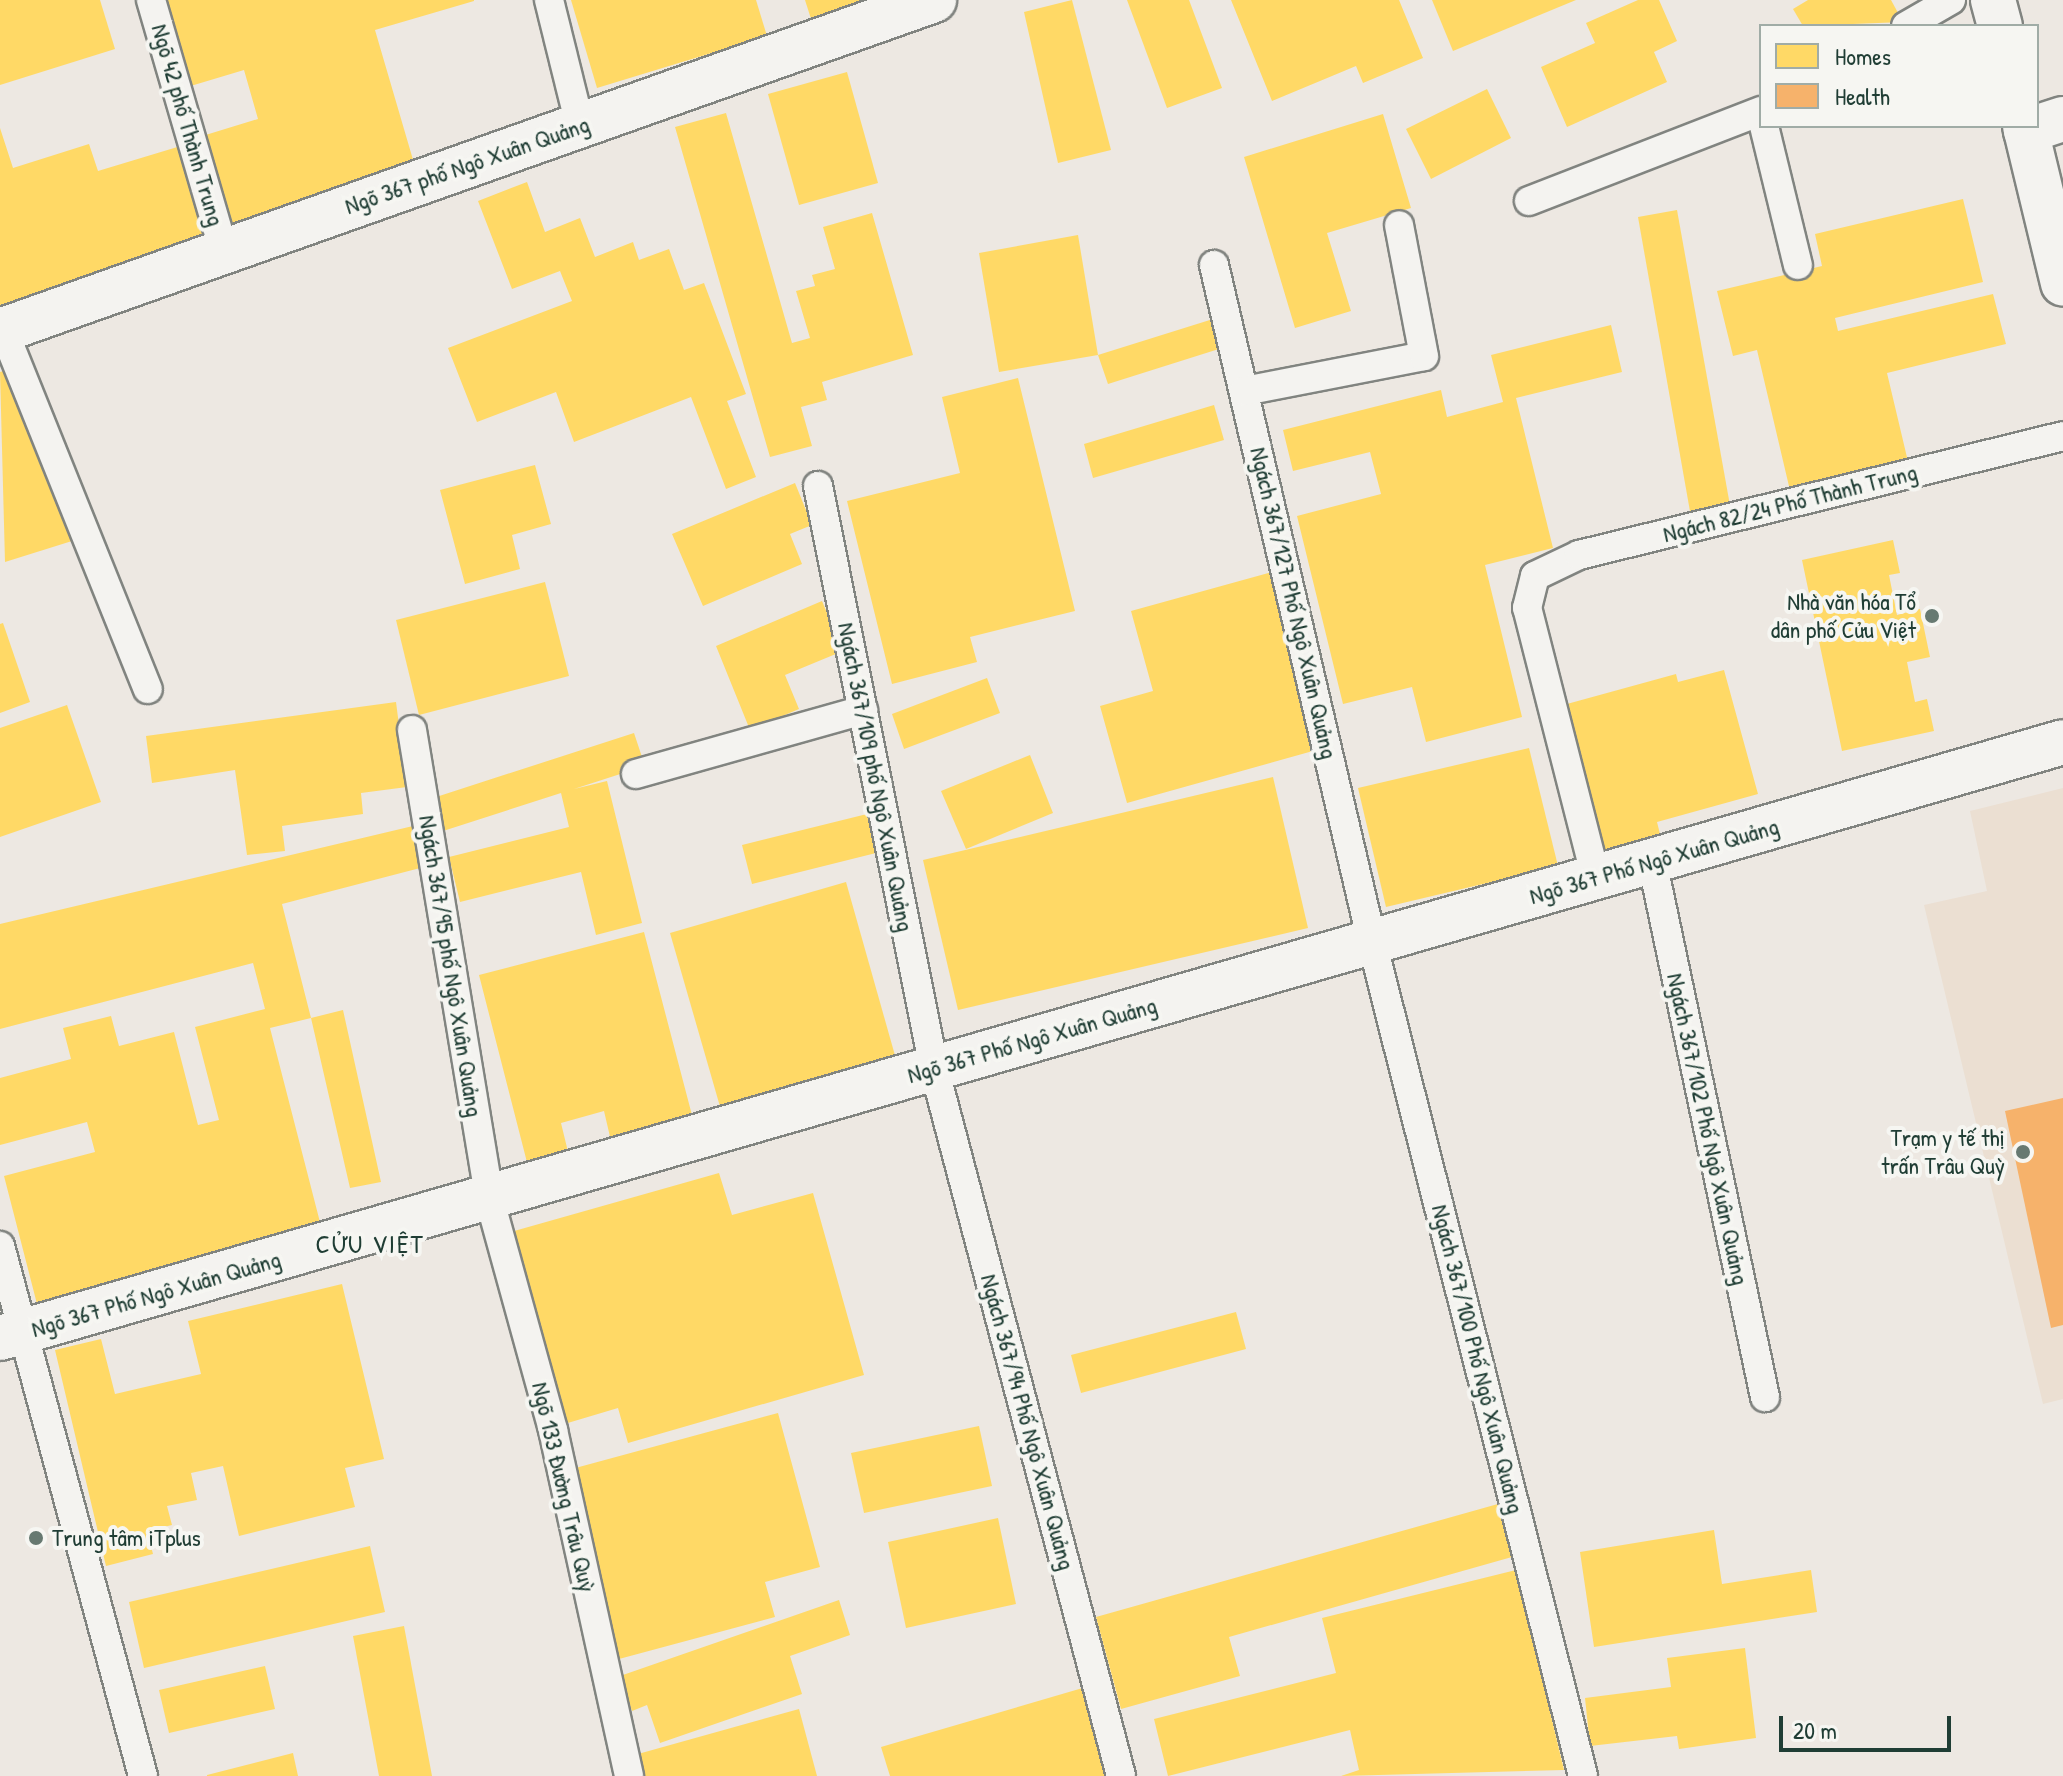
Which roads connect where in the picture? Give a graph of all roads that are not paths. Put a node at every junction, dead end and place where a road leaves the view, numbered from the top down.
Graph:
1 (151, 0) edge
2 (549, 0) edge
3 (934, 0) edge
4 (1951, 0) edge
5 (1993, 0) edge
6 (1909, 24) edge
7 (1999, 24) edge
8 (1759, 113) edge
9 (580, 125) junction
10 (1764, 128) edge
11 (2038, 128) edge
12 (1529, 201) dead end
13 (1399, 225) dead end
14 (224, 251) junction
15 (1214, 265) dead end
16 (1798, 265) dead end
17 (2063, 283) edge
18 (2, 330) edge
19 (1244, 391) junction
20 (2063, 436) edge
21 (818, 486) dead end
22 (148, 689) dead end
23 (863, 710) junction
24 (412, 730) dead end
25 (2063, 742) edge
26 (636, 774) dead end
27 (1652, 861) junction
28 (1596, 878) junction
29 (1372, 942) junction
30 (934, 1068) junction
31 (490, 1201) junction
32 (0, 1246) edge
33 (13, 1334) edge
34 (1765, 1397) dead end
35 (143, 1776) edge
36 (629, 1776) edge
37 (1121, 1776) edge
38 (1583, 1776) edge

1 - 14 lane, Ngõ 42 phố Thành Trung
2 - 9 lane
3 - 9 street, Ngõ 367 phố Ngô Xuân Quảng
4 - 6 lane
5 - 7 street
8 - 12 lane
9 - 14 street, Ngõ 367 phố Ngô Xuân Quảng
10 - 16 lane
11 - 17 street
13 - 19 lane
14 - 18 street, Ngõ 367 phố Ngô Xuân Quảng
15 - 19 lane, Ngách 367/127 Phố Ngô Xuân Quảng
18 - 22 lane
19 - 29 lane, Ngách 367/127 Phố Ngô Xuân Quảng
20 - 28 lane, Ngách 82/24 Phố Thành Trung
21 - 23 lane, Ngách 367/109 phố Ngô Xuân Quảng
23 - 26 lane
23 - 30 lane, Ngách 367/109 phố Ngô Xuân Quảng
24 - 31 lane, Ngách 367/95 phố Ngô Xuân Quảng
25 - 27 street, Ngõ 367 Phố Ngô Xuân Quảng
27 - 28 street, Ngõ 367 Phố Ngô Xuân Quảng
27 - 34 lane, Ngách 367/102 Phố Ngô Xuân Quảng
28 - 29 street, Ngõ 367 Phố Ngô Xuân Quảng
29 - 30 street, Ngõ 367 Phố Ngô Xuân Quảng
29 - 38 lane, Ngách 367/100 Phố Ngô Xuân Quảng
30 - 31 street, Ngõ 367 Phố Ngô Xuân Quảng
30 - 37 lane, Ngách 367/94 Phố Ngô Xuân Quảng
31 - 33 street, Ngõ 367 Phố Ngô Xuân Quảng
31 - 36 lane, Ngõ 133 Đường Trâu Quỳ
32 - 33 lane
33 - 35 lane

